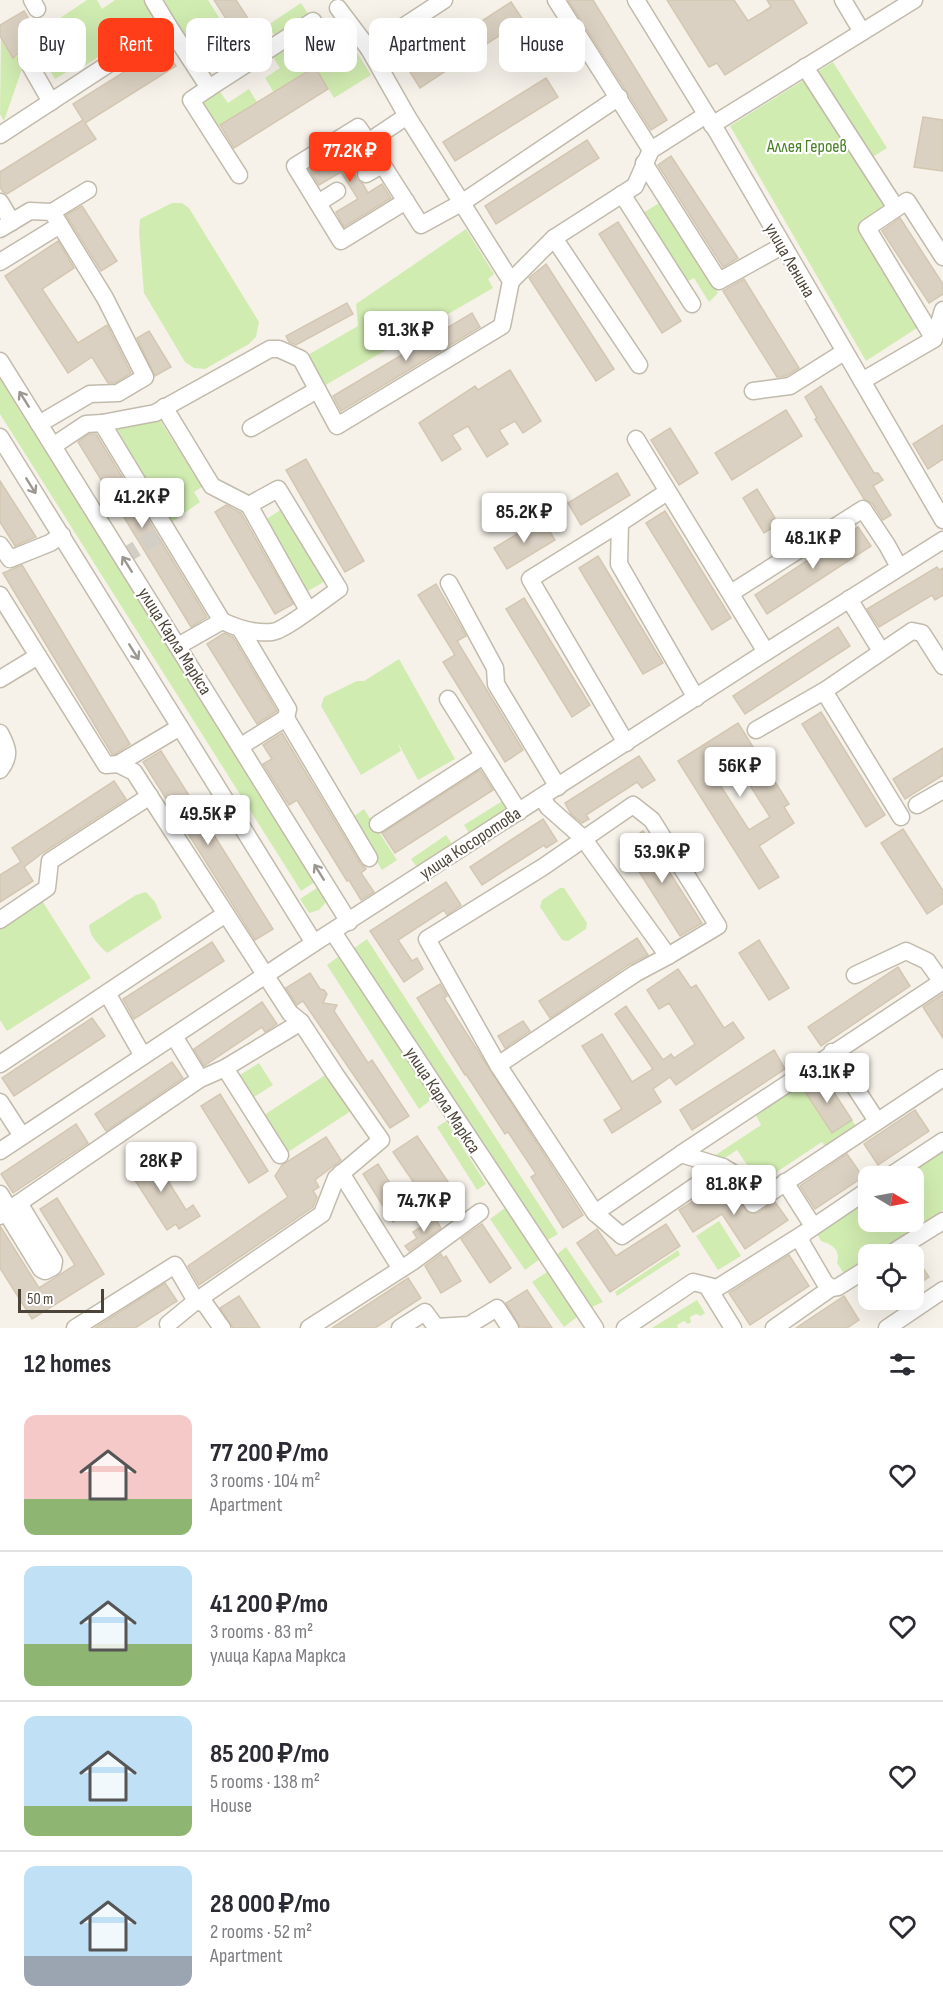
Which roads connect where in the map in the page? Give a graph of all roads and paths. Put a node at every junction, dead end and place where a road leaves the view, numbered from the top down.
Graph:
1 (153, 0) edge
2 (444, 0) edge
3 (556, 0) edge
4 (636, 0) edge
5 (843, 0) edge
6 (914, 0) edge
7 (338, 8) dead end
8 (164, 18) edge
9 (416, 18) edge
10 (862, 32) junction
11 (174, 34) edge
12 (284, 40) edge
13 (369, 49) edge
14 (805, 67) junction
15 (98, 71) edge
16 (34, 72) edge
17 (382, 72) edge
18 (209, 88) junction
19 (619, 97) junction
20 (51, 102) junction
21 (407, 116) junction
22 (709, 120) junction
23 (0, 135) edge
24 (368, 141) junction
25 (647, 156) junction
26 (382, 165) junction
27 (366, 174) dead end
28 (239, 175) dead end
29 (88, 190) dead end
30 (337, 191) dead end
31 (622, 194) junction
32 (406, 201) junction
33 (0, 202) edge
34 (463, 202) junction
35 (318, 203) junction
36 (896, 208) junction
37 (56, 219) junction
38 (6, 226) edge
39 (554, 238) junction
40 (782, 246) junction
41 (943, 257) edge
42 (0, 262) edge
43 (511, 281) junction
44 (692, 304) dead end
45 (943, 310) edge
46 (939, 341) edge
47 (844, 352) junction
48 (0, 361) edge
49 (639, 364) dead end
50 (862, 381) junction
51 (317, 390) junction
52 (753, 391) dead end
53 (164, 407) junction
54 (102, 423) junction
55 (39, 424) junction
56 (251, 428) dead end
57 (0, 437) edge
58 (636, 439) dead end
59 (53, 446) junction
60 (667, 492) junction
61 (249, 505) junction
62 (943, 520) edge
63 (620, 523) junction
64 (62, 535) junction
65 (943, 540) edge
66 (0, 545) edge
67 (5, 563) edge
68 (899, 567) junction
69 (449, 583) dead end
70 (731, 593) junction
71 (0, 595) edge
72 (849, 599) junction
73 (308, 610) junction
74 (222, 621) junction
75 (241, 630) junction
76 (178, 646) junction
77 (881, 651) junction
78 (766, 652) junction
79 (38, 656) junction
80 (943, 666) edge
81 (0, 679) edge
82 (824, 691) junction
83 (696, 698) junction
84 (448, 699) dead end
85 (286, 718) junction
86 (180, 727) junction
87 (756, 730) dead end
88 (0, 733) edge
89 (626, 743) junction
90 (241, 746) junction
91 (483, 756) junction
92 (118, 764) junction
93 (0, 770) edge
94 (558, 787) junction
95 (943, 790) edge
96 (150, 796) junction
97 (542, 797) junction
98 (917, 805) dead end
99 (519, 812) junction
100 (901, 817) dead end
101 (378, 824) dead end
102 (582, 838) junction
103 (369, 858) dead end
104 (224, 915) junction
105 (0, 920) edge
106 (350, 922) junction
107 (333, 932) junction
108 (314, 943) junction
109 (668, 956) junction
110 (855, 975) dead end
111 (266, 976) junction
112 (942, 981) edge
113 (107, 993) junction
114 (301, 1022) junction
115 (174, 1036) junction
116 (832, 1052) junction
117 (143, 1056) junction
118 (0, 1064) edge
119 (498, 1065) junction
120 (225, 1068) junction
121 (943, 1078) edge
122 (200, 1079) junction
123 (0, 1102) edge
124 (877, 1120) junction
125 (22, 1136) junction
126 (943, 1141) edge
127 (0, 1151) edge
128 (681, 1154) junction
129 (280, 1155) dead end
130 (905, 1166) edge
131 (723, 1167) junction
132 (341, 1173) junction
133 (785, 1182) junction
134 (0, 1194) edge
135 (858, 1197) edge
136 (8, 1210) edge
137 (480, 1212) dead end
138 (595, 1213) junction
139 (943, 1221) edge
140 (808, 1230) junction
141 (906, 1244) edge
142 (401, 1269) junction
143 (858, 1274) edge
144 (707, 1286) junction
145 (831, 1288) junction
146 (943, 1290) edge
147 (196, 1300) junction
148 (168, 1324) dead end
149 (435, 1327) edge
150 (75, 1328) edge
151 (222, 1328) edge
152 (309, 1328) edge
153 (400, 1328) edge
154 (510, 1328) edge
155 (595, 1328) edge
156 (625, 1328) edge
157 (733, 1328) edge
158 (774, 1328) edge
159 (887, 1328) edge

1 - 8 street
2 - 9 street
3 - 19 street
4 - 22 street, улица Ленина
5 - 10 street
6 - 10 street
7 - 13 street
10 - 14 street
11 - 18 street
12 - 18 street
14 - 22 street
14 - 36 street
15 - 20 street
16 - 20 street
17 - 21 street
18 - 28 street
19 - 25 street
19 - 34 street
20 - 23 street
21 - 24 street
21 - 34 street
22 - 25 street
22 - 40 street, улица Ленина
24 - 26 street
24 - 35 street
25 - 31 street
25 - 40 street
26 - 27 street
26 - 32 street
29 - 37 street
30 - 35 street
31 - 39 street
31 - 44 street
32 - 34 street
32 - 35 street
33 - 38 street
34 - 43 street
36 - 41 street
36 - 46 street
37 - 38 street
37 - 42 street
37 - 55 street
39 - 43 street
39 - 49 street
40 - 47 street, улица Ленина
43 - 51 street
45 - 46 street
46 - 50 street
47 - 50 street, улица Ленина
47 - 52 street
55 -> 48 street, улица Карла Маркса
50 - 62 street, улица Ленина
51 - 53 street
51 - 56 street
53 - 54 street
53 - 61 street
54 - 59 street
54 - 74 street
55 - 59 street, улица Карла Маркса
57 -> 64 street
58 - 60 street
76 -> 59 street, улица Карла Маркса
60 - 63 street
60 - 70 street
61 - 73 street
61 - 73 street
63 - 83 street
63 - 89 street
64 - 67 street
64 -> 86 street
65 - 68 street, улица Косоротова
66 - 67 street
68 - 70 street
68 - 72 street, улица Косоротова
69 - 94 street
70 - 78 street
71 - 79 street
72 - 77 street
72 - 78 street, улица Косоротова
73 - 75 street
74 - 75 street
74 - 76 street
75 - 85 street
76 - 90 street, улица Карла Маркса
77 - 80 street
77 - 82 street
78 - 83 street, улица Косоротова
79 - 81 street
79 - 92 street
82 - 87 street
82 - 100 street
83 - 89 street, улица Косоротова
84 - 91 street
85 - 90 street
85 - 103 street
86 - 92 street
86 - 108 street
88 - 93 street
89 - 94 street, улица Косоротова
106 -> 90 street, улица Карла Маркса
91 - 99 street
91 - 101 street
92 - 96 street
94 - 97 street, улица Косоротова
95 - 98 street
96 - 104 street
96 - 105 street
97 - 99 street, улица Косоротова
97 - 102 street
99 - 106 street, улица Косоротова
102 - 109 street
102 - 109 street
102 - 119 street
104 - 111 street
104 - 113 street
106 - 107 street, улица Косоротова
107 - 108 street, улица Косоротова
107 - 155 street, улица Карла Маркса
108 - 111 street, улица Косоротова
109 - 119 street
110 - 112 street
111 - 114 street
111 - 115 street, улица Косоротова
112 - 116 street
113 - 117 street
113 - 118 street
114 - 120 street
114 - 132 street
115 - 117 street, улица Косоротова
115 - 122 street
116 - 124 street
116 - 128 street
117 - 125 street, улица Косоротова
119 - 138 street
120 - 122 street
120 - 129 street
121 - 124 street
122 - 136 street
123 - 125 street
124 - 133 street
125 - 127 street, улица Косоротова
126 - 130 street
128 - 131 street
128 - 138 street
131 - 133 street
131 - 138 street
132 - 142 street
132 - 147 street
133 - 140 street
134 - 136 street
135 - 140 street
137 - 142 street
139 - 141 street
140 - 144 street
140 - 145 street
142 - 152 street
143 - 145 street
144 - 156 street
144 - 157 street
145 - 158 street
146 - 159 street
147 - 148 street
147 - 150 street
147 - 151 street
149 - 153 street
149 - 154 street

